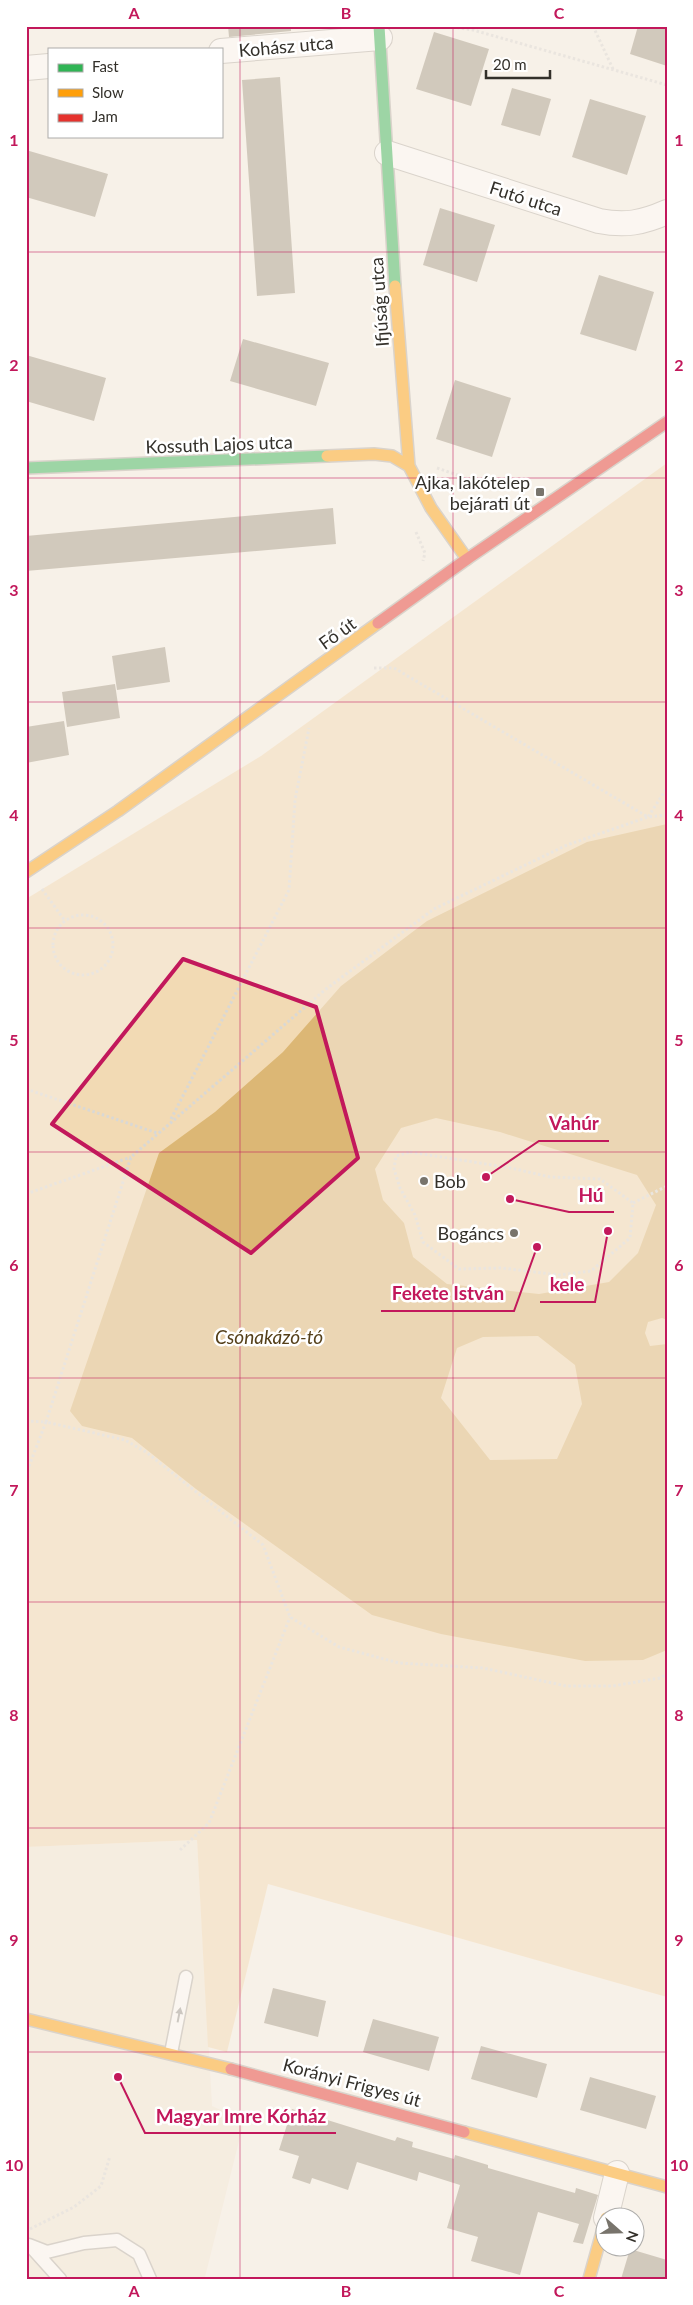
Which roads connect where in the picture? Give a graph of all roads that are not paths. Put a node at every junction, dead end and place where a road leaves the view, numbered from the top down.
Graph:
1 (380, 32) edge
2 (222, 51) edge
3 (48, 66) edge
4 (26, 68) edge
5 (387, 153) junction
6 (667, 212) edge
7 (667, 422) edge
8 (409, 466) junction
9 (26, 468) edge
10 (467, 559) junction
11 (28, 871) edge
12 (186, 1977) dead end
13 (26, 2018) edge
14 (171, 2052) junction
15 (617, 2173) junction
16 (667, 2187) edge
17 (608, 2208) edge
18 (28, 2243) edge
19 (596, 2254) edge
20 (48, 2265) junction
21 (150, 2278) edge
22 (48, 2279) edge
23 (60, 2279) edge
24 (589, 2279) edge

1 - 2 street, Kohász utca
1 - 5 main road, Ifjúság utca
3 - 4 street
5 - 6 street, Futó utca
5 - 8 main road, Ifjúság utca
7 - 10 main road, Fő út
8 - 9 main road, Kossuth Lajos utca
8 - 10 main road, Ifjúság utca
10 - 11 main road, Fő út
14 -> 12 lane
13 - 14 main road, Korányi Frigyes út
14 - 15 main road, Korányi Frigyes út
15 - 16 main road, Korányi Frigyes út
15 - 17 street
18 - 20 lane
18 - 21 lane
19 - 24 main road
20 - 22 lane
20 - 23 lane

